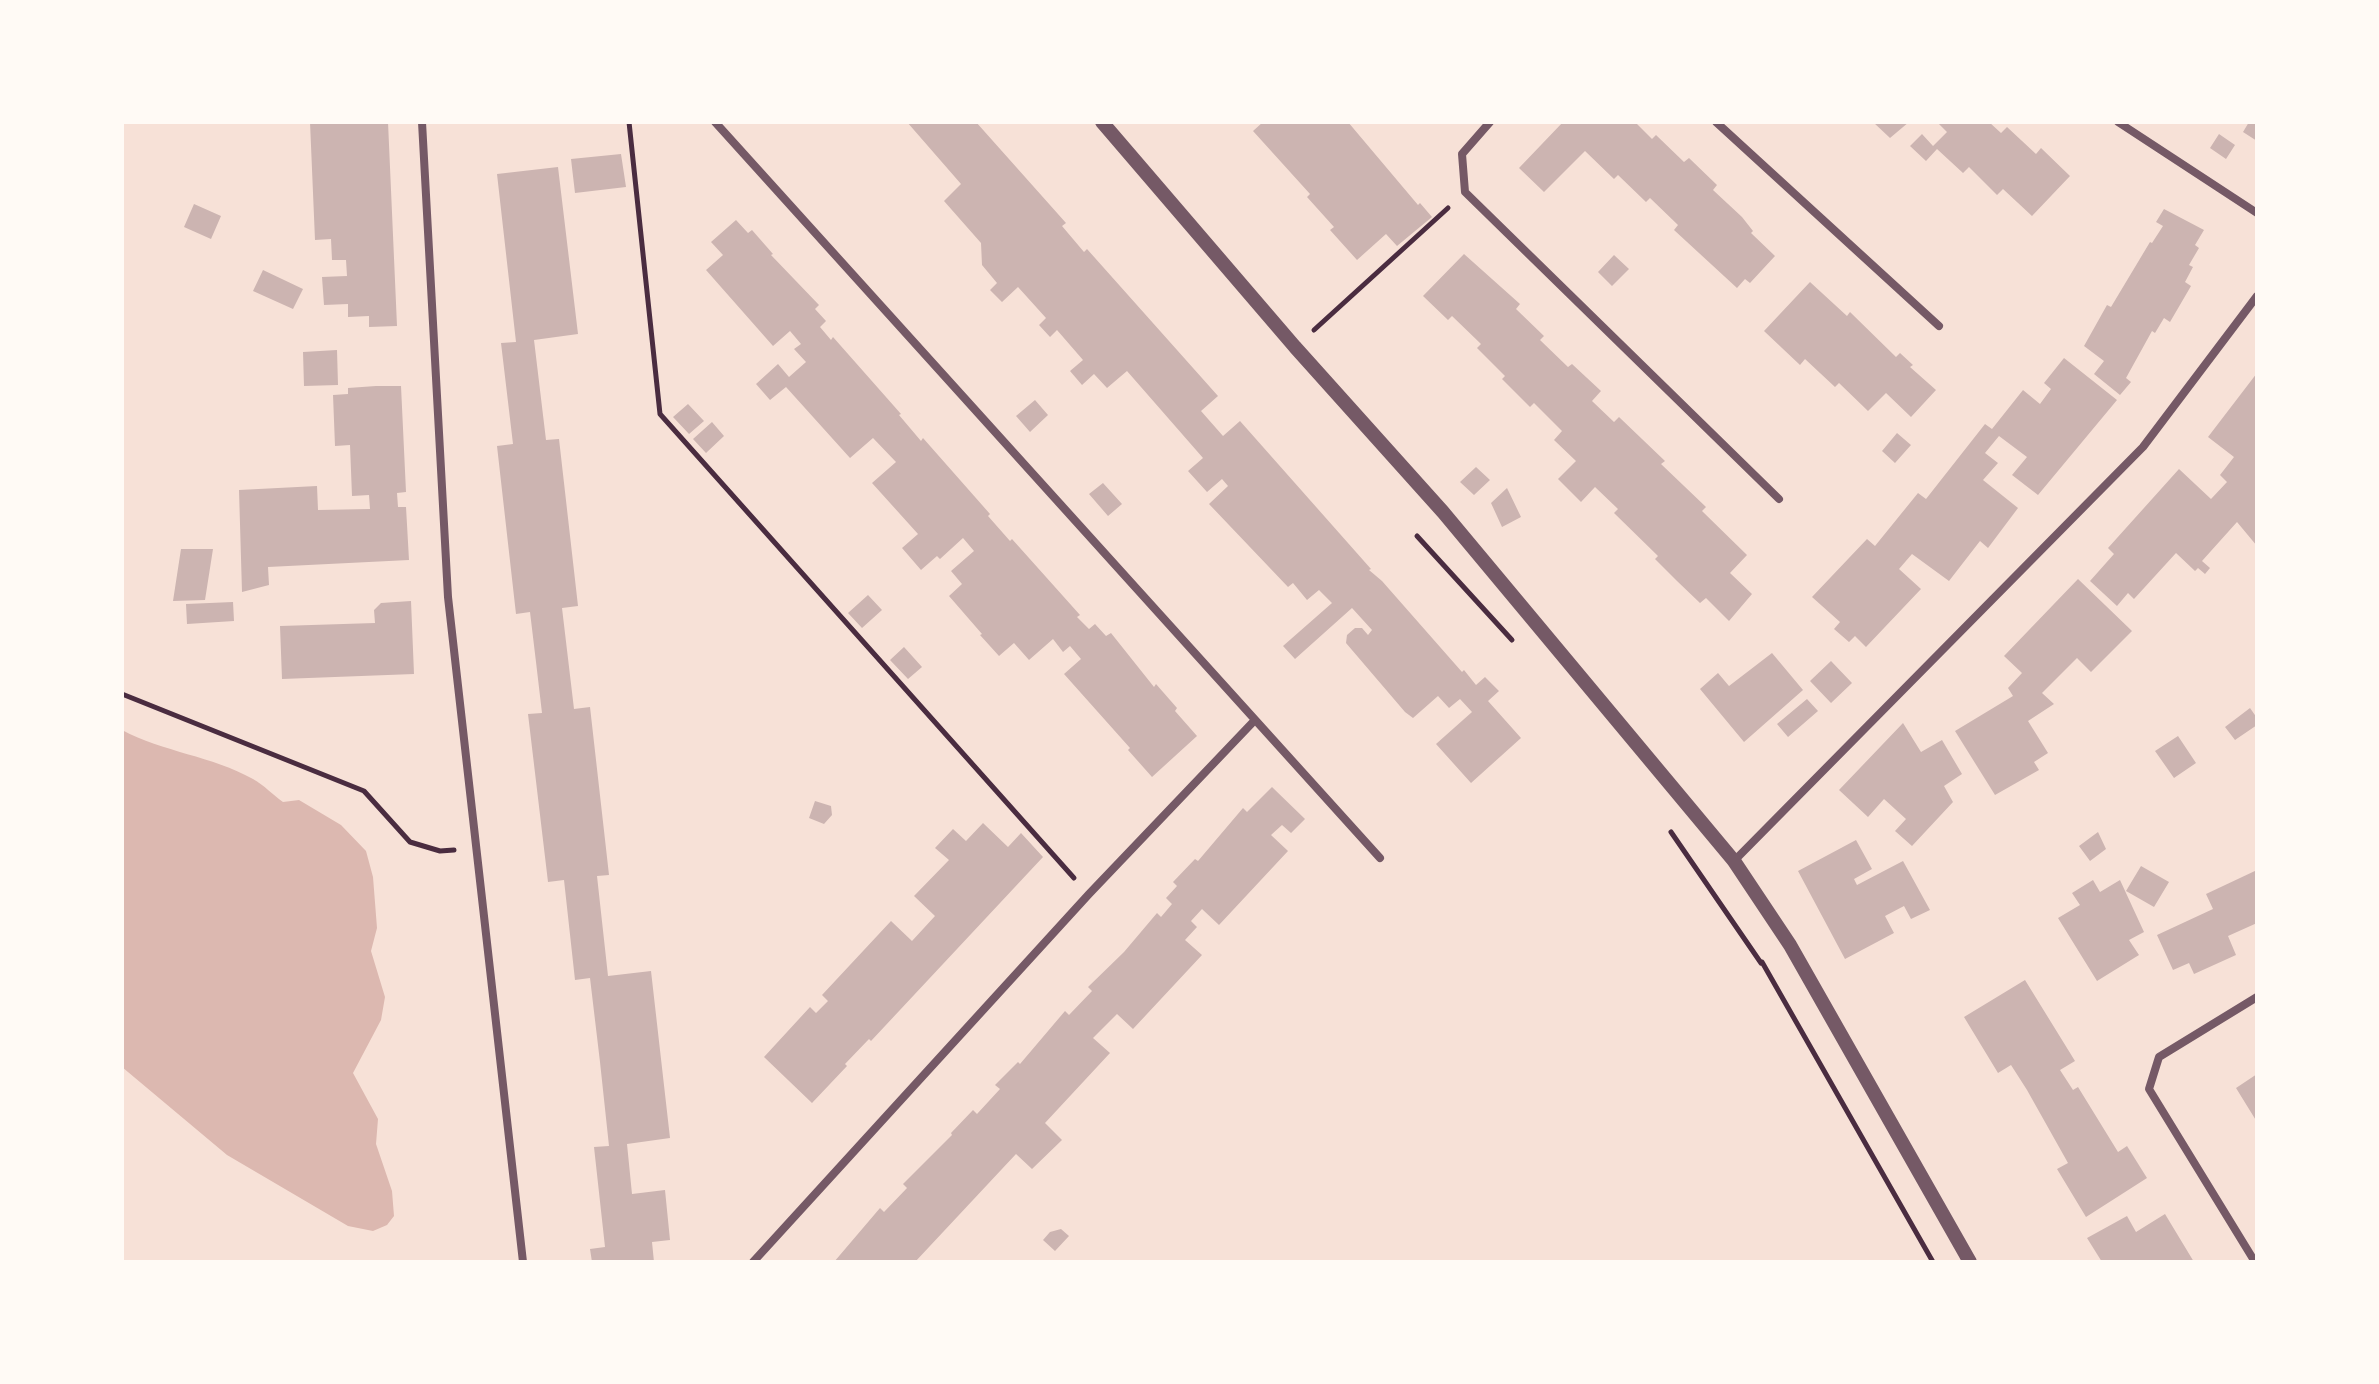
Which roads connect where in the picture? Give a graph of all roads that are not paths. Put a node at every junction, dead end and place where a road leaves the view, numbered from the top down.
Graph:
1 (422, 122) edge
2 (715, 122) edge
3 (1102, 122) edge
4 (1490, 122) edge
5 (1716, 122) edge
6 (2118, 122) edge
7 (2257, 213) edge
8 (2257, 296) edge
9 (1939, 326) dead end
10 (1779, 499) dead end
11 (1254, 721) junction
12 (1380, 858) dead end
13 (1734, 861) junction
14 (2257, 997) edge
15 (523, 1262) edge
16 (753, 1262) edge
17 (1970, 1262) edge
18 (2255, 1262) edge

1 - 15 street
2 - 11 street
3 - 13 street
4 - 10 street
5 - 9 street
6 - 7 street
8 - 13 street
11 - 12 street
11 - 16 street
13 - 17 street
14 - 18 street

